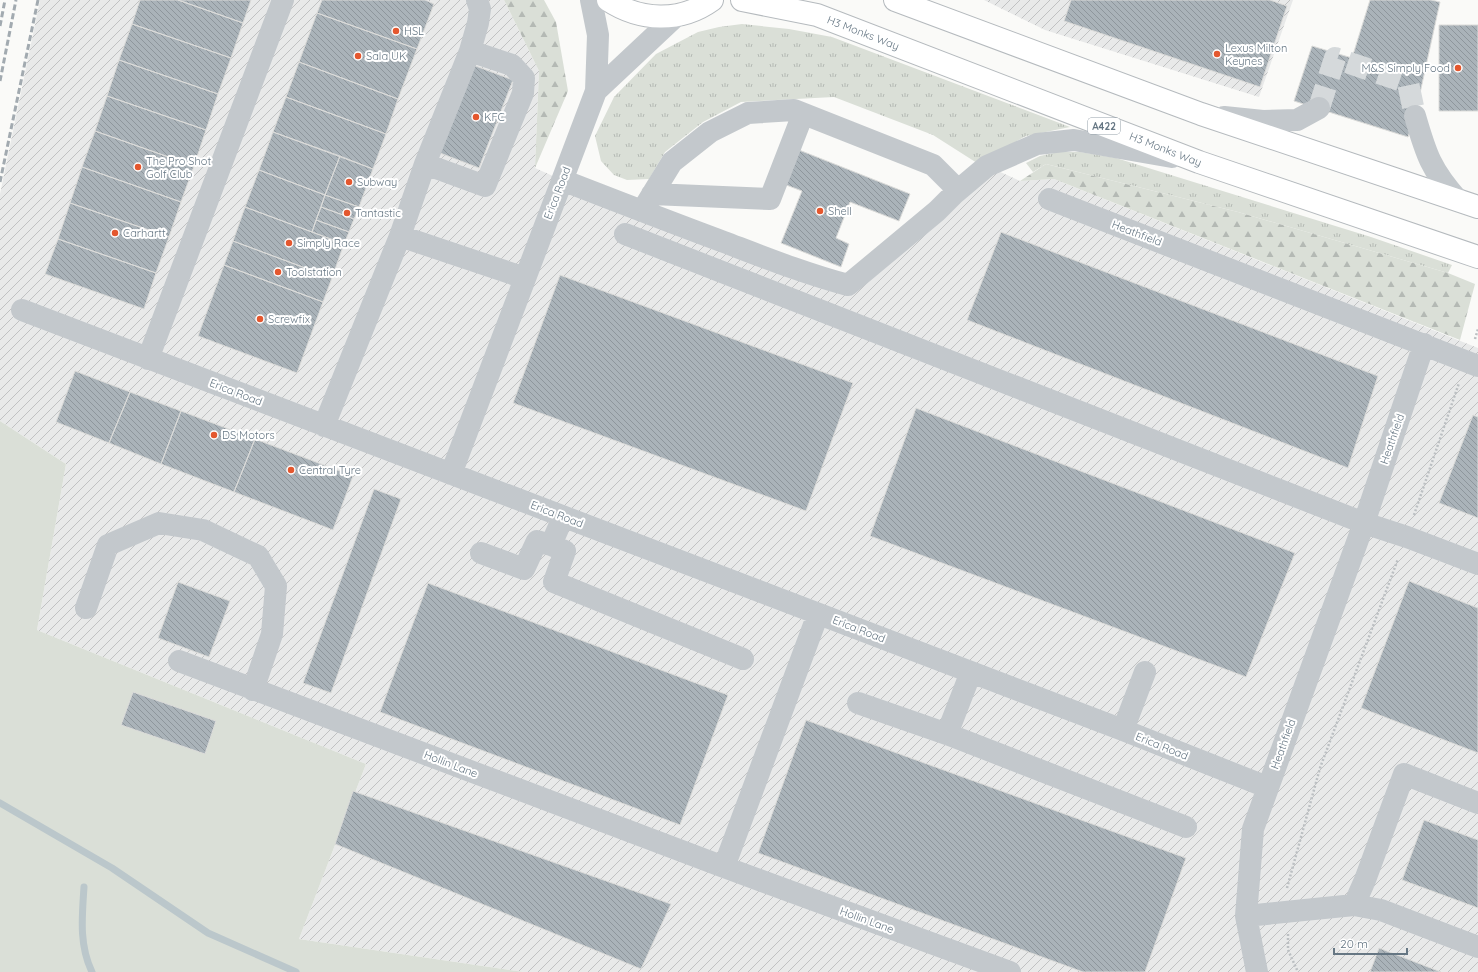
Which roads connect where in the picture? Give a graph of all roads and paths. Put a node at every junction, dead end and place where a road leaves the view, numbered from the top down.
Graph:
1 (283, 0) edge
2 (477, 0) edge
3 (591, 0) edge
4 (608, 0) edge
5 (712, 0) edge
6 (742, 0) edge
7 (896, 0) edge
8 (677, 15) junction
9 (470, 51) junction
10 (596, 91) junction
11 (1318, 108) tunnel mouth
12 (803, 114) junction
13 (1201, 114) junction
14 (1415, 116) tunnel mouth
15 (1199, 162) junction
16 (425, 164) junction
17 (562, 180) junction
18 (954, 193) junction
19 (1049, 199) dead end
20 (647, 203) junction
21 (1470, 204) edge
22 (625, 234) dead end
23 (400, 236) junction
24 (1472, 255) edge
25 (525, 278) junction
26 (22, 310) dead end
27 (1478, 329) edge
28 (1424, 344) junction
29 (148, 358) junction
30 (1472, 364) edge
31 (324, 426) junction
32 (451, 474) junction
33 (563, 517) junction
34 (1364, 523) junction
35 (1407, 537) junction
36 (551, 545) junction
37 (481, 553) dead end
38 (1478, 564) edge
39 (86, 608) dead end
40 (818, 614) junction
41 (743, 659) dead end
42 (179, 661) dead end
43 (971, 672) junction
44 (1145, 672) dead end
45 (253, 690) junction
46 (858, 704) dead end
47 (1123, 730) junction
48 (947, 734) junction
49 (1267, 787) junction
50 (1478, 803) edge
51 (1186, 827) dead end
52 (724, 867) junction
53 (1354, 904) junction
54 (1288, 912) junction
55 (1246, 916) junction
56 (1478, 947) edge
57 (1010, 972) edge
58 (1257, 972) edge
59 (1298, 972) edge

1 - 29 street
2 - 9 street
3 - 10 street, Erica Road
4 - 8 main road
5 - 8 main road
6 - 15 main road, H3 Monks Way / A422
7 - 13 main road
8 - 10 street, Erica Road
9 - 16 street
9 - 16 street
10 - 17 street, Erica Road
11 - 13 street
12 - 18 street
12 - 20 street
12 - 20 street
13 - 21 main road
14 - 21 street
15 - 18 street
15 - 24 main road, H3 Monks Way / A422
16 - 23 street
17 - 20 street
17 - 25 street, Erica Road
18 - 20 street
19 - 28 street, Heathfield
22 - 34 street
23 - 25 street
23 - 31 street
25 - 32 street, Erica Road
26 - 29 street, Erica Road
27 - 30 path
28 - 30 street
28 - 34 street, Heathfield
29 - 31 street, Erica Road
30 - 35 path
31 - 32 street, Erica Road
32 - 33 street, Erica Road
33 - 36 street
33 - 40 street, Erica Road
34 - 35 street
34 - 49 street, Heathfield
35 - 38 street
35 - 54 path
36 - 37 street
36 - 41 street
39 - 45 street
40 - 43 street, Erica Road
40 - 52 street
42 - 45 street, Hollin Lane
43 - 47 street, Erica Road
43 - 48 street
44 - 47 street
45 - 52 street, Hollin Lane
46 - 48 street
47 - 49 street, Erica Road
48 - 51 street
49 - 55 street, Heathfield
50 - 53 street
52 - 57 street, Hollin Lane
53 - 54 street
53 - 56 street
54 - 55 street
54 - 59 path
55 - 58 street, Heathfield

